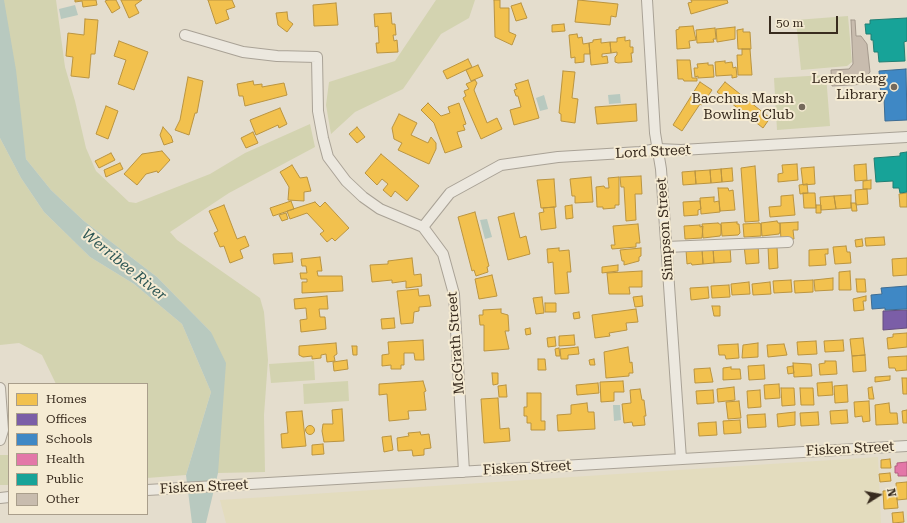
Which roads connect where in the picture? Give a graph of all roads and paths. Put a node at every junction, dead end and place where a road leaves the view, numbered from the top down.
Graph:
1 (647, 0) edge
2 (185, 35) dead end
3 (907, 137) edge
4 (657, 149) junction
5 (423, 227) junction
6 (788, 242) dead end
7 (666, 247) junction
8 (0, 388) edge
9 (0, 440) edge
10 (907, 446) edge
11 (681, 459) junction
12 (464, 472) junction
13 (148, 490) edge

1 - 4 street, Simpson Street
2 - 5 street
3 - 4 street, Lord Street
4 - 5 street, Lord Street
4 - 7 street, Simpson Street
5 - 12 street, McGrath Street
6 - 7 street
7 - 11 street, Simpson Street
8 - 9 street
10 - 11 street, Fisken Street
11 - 12 street, Fisken Street
12 - 13 street, Fisken Street

